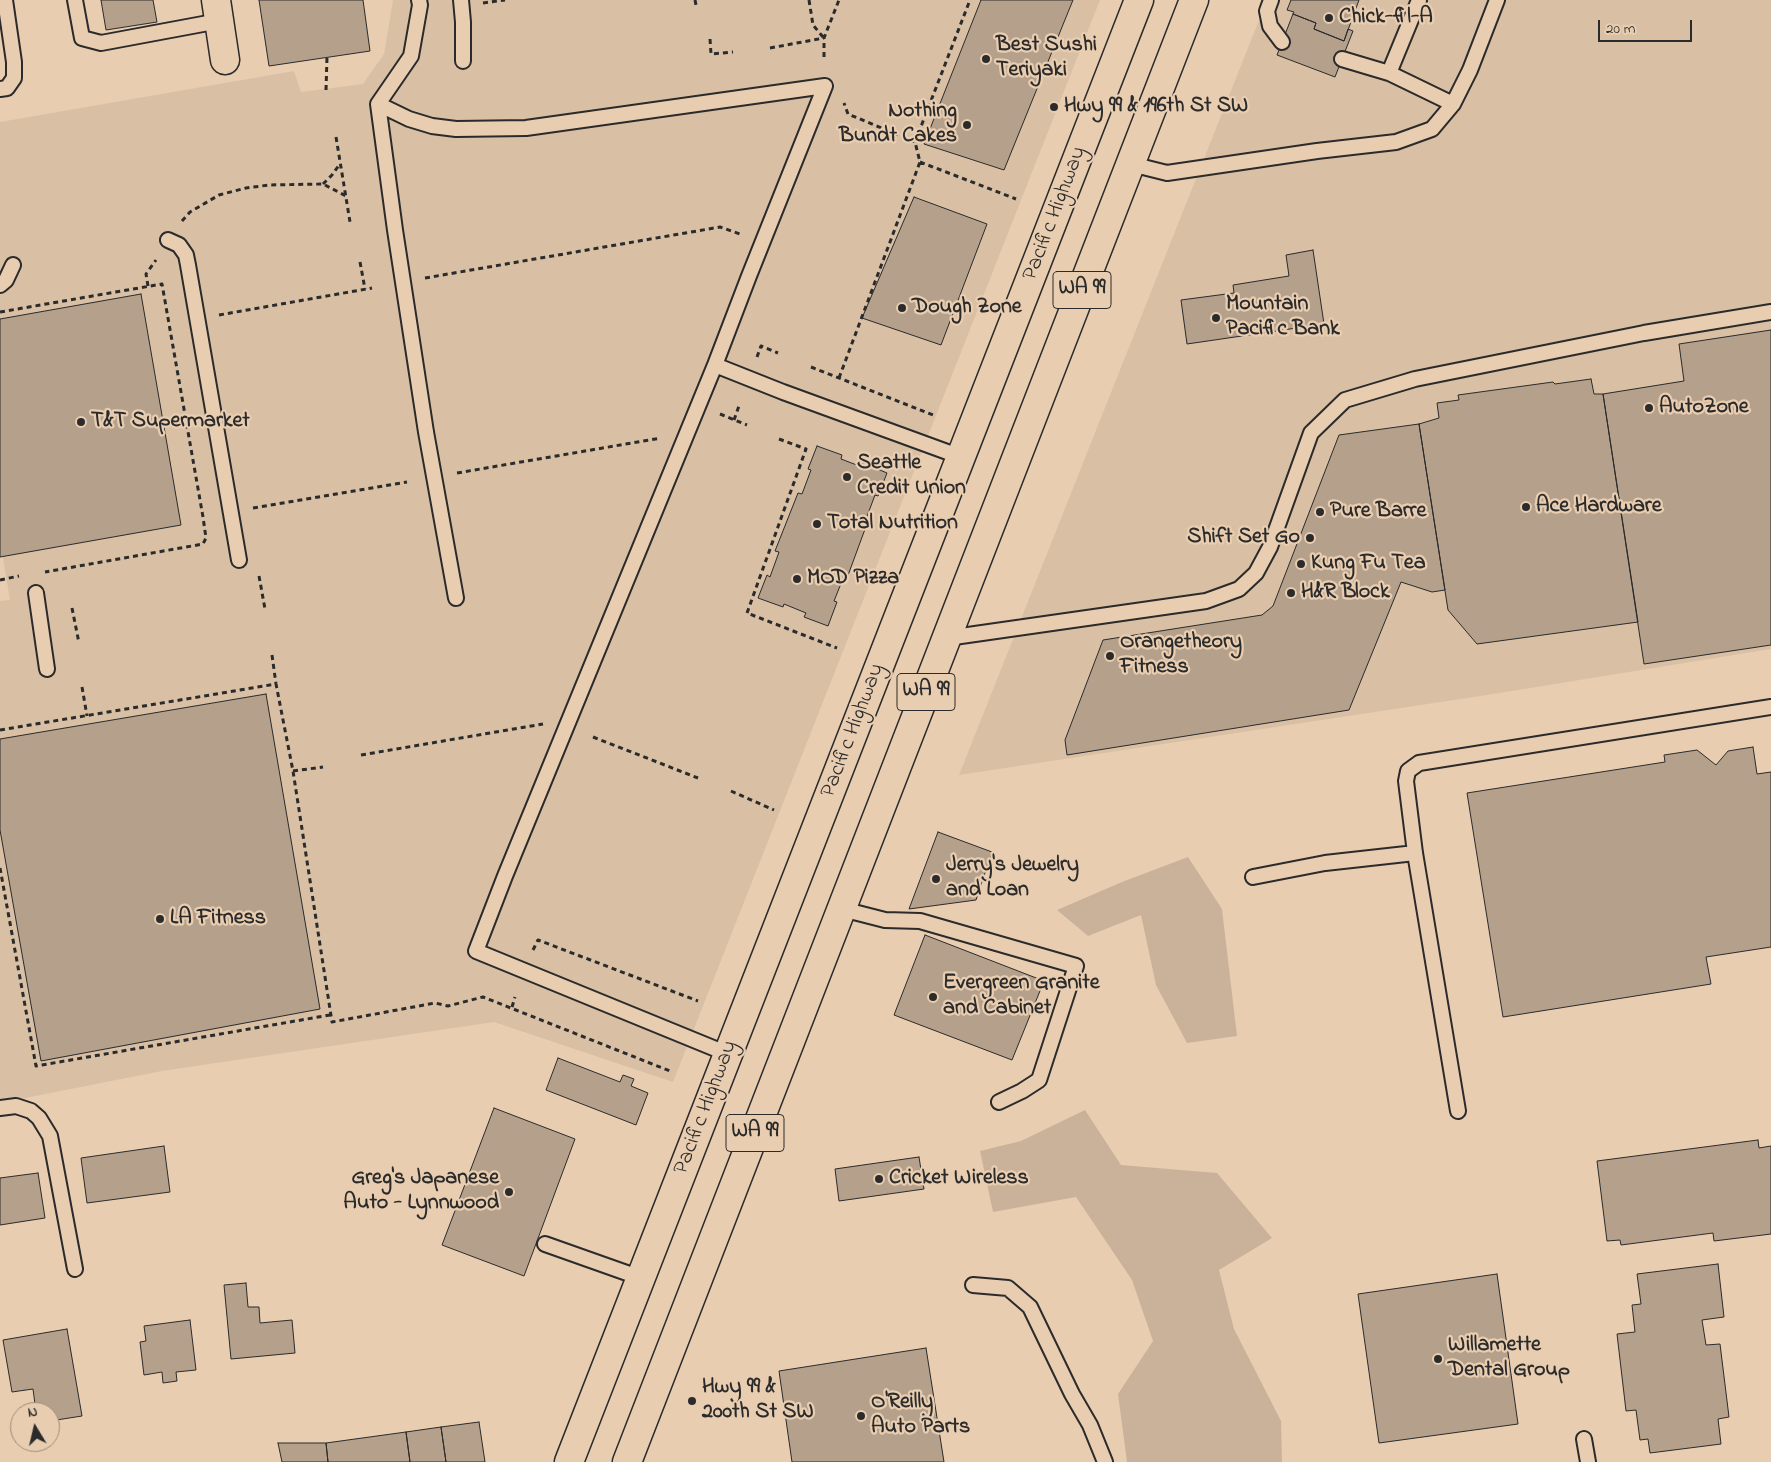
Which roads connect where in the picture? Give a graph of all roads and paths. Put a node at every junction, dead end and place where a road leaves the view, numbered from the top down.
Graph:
1 (5, 0) edge
2 (75, 0) edge
3 (419, 0) edge
4 (461, 0) edge
5 (505, 0) edge
6 (695, 0) edge
7 (809, 0) edge
8 (839, 0) edge
9 (970, 0) edge
10 (1139, 0) edge
11 (1194, 0) edge
12 (1271, 0) edge
13 (1419, 0) edge
14 (1497, 0) edge
15 (480, 3) dead end
16 (696, 5) dead end
17 (217, 10) edge
18 (824, 38) junction
19 (710, 39) dead end
20 (1282, 42) dead end
21 (770, 48) dead end
22 (733, 52) dead end
23 (327, 57) dead end
24 (824, 57) dead end
25 (1342, 59) dead end
26 (225, 60) dead end
27 (463, 61) dead end
28 (1390, 73) junction
29 (0, 89) edge
30 (326, 90) dead end
31 (844, 103) dead end
32 (378, 104) junction
33 (1453, 104) junction
34 (336, 137) dead end
35 (915, 142) junction
36 (920, 162) junction
37 (340, 163) junction
38 (1131, 164) junction
39 (323, 184) junction
40 (346, 196) junction
41 (1016, 199) dead end
42 (350, 222) dead end
43 (178, 225) dead end
44 (742, 234) dead end
45 (168, 240) dead end
46 (157, 258) dead end
47 (360, 262) dead end
48 (13, 265) dead end
49 (416, 280) dead end
50 (0, 285) edge
51 (148, 286) junction
52 (372, 288) dead end
53 (365, 289) junction
54 (0, 312) edge
55 (1771, 312) edge
56 (211, 316) dead end
57 (778, 353) dead end
58 (756, 360) dead end
59 (715, 365) junction
60 (811, 367) dead end
61 (839, 378) junction
62 (740, 403) dead end
63 (719, 414) dead end
64 (933, 415) dead end
65 (734, 420) junction
66 (747, 425) dead end
67 (664, 438) dead end
68 (779, 439) dead end
69 (961, 457) junction
70 (450, 474) dead end
71 (407, 482) dead end
72 (245, 509) dead end
73 (239, 560) dead end
74 (36, 573) dead end
75 (27, 575) dead end
76 (259, 576) dead end
77 (0, 580) edge
78 (36, 593) dead end
79 (456, 598) dead end
80 (72, 608) dead end
81 (265, 609) dead end
82 (947, 638) junction
83 (79, 643) dead end
84 (837, 648) dead end
85 (272, 655) dead end
86 (47, 669) dead end
87 (276, 684) junction
88 (82, 687) dead end
89 (1771, 707) edge
90 (87, 716) junction
91 (551, 723) dead end
92 (0, 730) edge
93 (593, 737) dead end
94 (361, 755) dead end
95 (323, 767) dead end
96 (292, 771) junction
97 (698, 778) dead end
98 (731, 791) dead end
99 (774, 810) dead end
100 (1415, 853) junction
101 (0, 868) edge
102 (1253, 877) dead end
103 (842, 909) junction
104 (533, 952) dead end
105 (515, 997) dead end
106 (698, 1000) dead end
107 (512, 1007) junction
108 (330, 1015) junction
109 (728, 1054) junction
110 (670, 1071) dead end
111 (999, 1102) dead end
112 (0, 1108) edge
113 (1458, 1111) dead end
114 (545, 1244) dead end
115 (75, 1269) dead end
116 (641, 1278) junction
117 (973, 1285) dead end
118 (1584, 1439) dead end
119 (570, 1462) edge
120 (627, 1462) edge
121 (1105, 1462) edge
122 (1588, 1462) edge

1 - 29 lane
2 - 17 lane
3 - 32 lane
4 - 27 lane
5 - 15 path
6 - 16 path
7 - 18 path
8 - 18 path
9 - 35 path
10 - 69 main road, Pacific Highway / WA 99
11 - 38 main road, WA 99
12 - 20 lane
13 - 28 lane
14 - 33 lane
17 - 26 main road
18 - 21 path
18 - 24 path
19 - 22 path
23 - 30 path
25 - 28 lane
28 - 33 lane
31 - 35 path
32 - 59 lane
32 - 79 lane
33 - 38 lane
34 - 37 path
35 - 36 path
36 - 41 path
36 - 61 path
37 - 39 path
37 - 40 path
38 - 82 main road, WA 99
39 - 40 path
39 - 43 path
40 - 42 path
44 - 49 path
45 - 73 lane
46 - 51 path
47 - 53 path
48 - 50 lane
51 - 54 path
51 - 74 path
52 - 53 path
53 - 56 path
55 - 82 lane
57 - 58 path
59 - 69 lane
59 - 109 lane
60 - 61 path
61 - 64 path
62 - 65 path
63 - 65 path
65 - 66 path
67 - 70 path
68 - 84 path
69 - 109 main road, Pacific Highway / WA 99
71 - 72 path
75 - 77 path
76 - 81 path
78 - 86 lane
80 - 83 path
82 - 103 main road, WA 99
85 - 87 path
87 - 90 path
87 - 96 path
88 - 90 path
89 - 100 lane
90 - 92 path
91 - 94 path
93 - 97 path
95 - 96 path
96 - 108 path
98 - 99 path
100 - 102 lane
100 - 113 lane
101 - 108 path
103 - 111 lane
103 - 120 main road, WA 99
104 - 106 path
105 - 107 path
107 - 108 path
107 - 110 path
109 - 116 main road, Pacific Highway / WA 99
112 - 115 lane
114 - 116 lane
116 - 119 main road, Pacific Highway / WA 99
117 - 121 lane
118 - 122 lane

